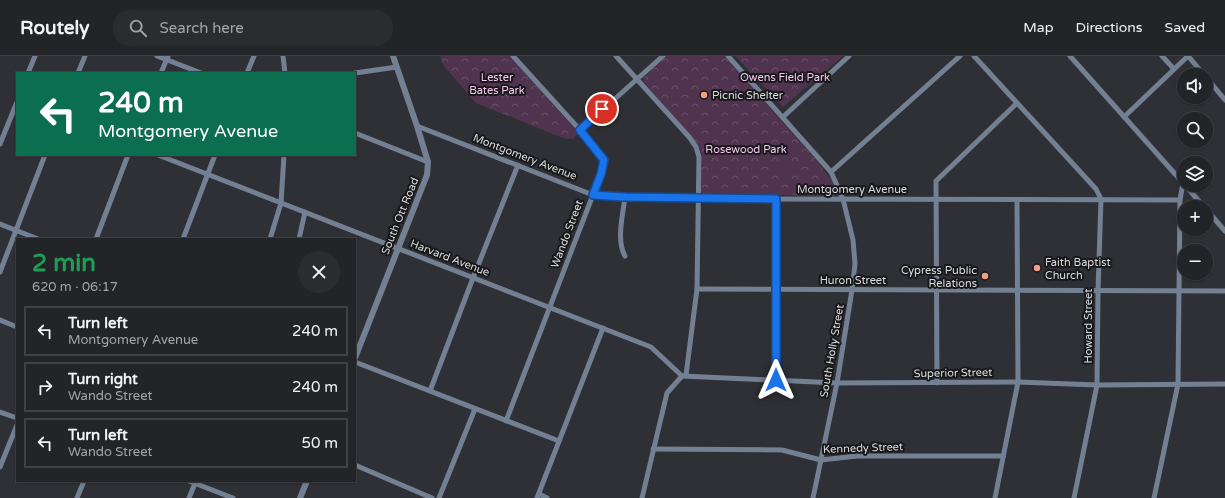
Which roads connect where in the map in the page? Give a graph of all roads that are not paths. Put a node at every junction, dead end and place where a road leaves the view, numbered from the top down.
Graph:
1 (35, 56) edge
2 (85, 56) edge
3 (157, 56) edge
4 (254, 56) edge
5 (283, 56) edge
6 (393, 56) edge
7 (513, 56) edge
8 (616, 56) edge
9 (663, 56) edge
10 (728, 56) edge
11 (849, 56) edge
12 (960, 56) edge
13 (974, 56) edge
14 (1070, 56) edge
15 (1162, 56) edge
16 (1188, 56) edge
17 (167, 58) edge
18 (397, 67) junction
19 (1198, 68) edge
20 (1174, 69) junction
21 (28, 72) edge
22 (78, 72) edge
23 (161, 72) edge
24 (199, 72) edge
25 (247, 72) edge
26 (285, 72) edge
27 (356, 73) edge
28 (636, 78) junction
29 (1213, 86) edge
30 (1225, 100) edge
31 (1017, 102) junction
32 (16, 104) edge
33 (783, 117) junction
34 (1124, 117) junction
35 (417, 126) junction
36 (580, 130) junction
37 (356, 133) edge
38 (0, 144) edge
39 (45, 156) edge
40 (128, 156) edge
41 (161, 156) edge
42 (215, 156) edge
43 (284, 156) edge
44 (428, 162) junction
45 (518, 165) junction
46 (831, 172) junction
47 (207, 174) junction
48 (1177, 176) edge
49 (1182, 192) edge
50 (1191, 192) edge
51 (593, 195) junction
52 (625, 197) junction
53 (697, 197) junction
54 (776, 199) junction
55 (843, 199) junction
56 (1101, 199) junction
57 (936, 200) junction
58 (1017, 200) junction
59 (1180, 200) joint
60 (1198, 200) edge
61 (281, 203) junction
62 (305, 212) junction
63 (1213, 217) edge
64 (0, 224) edge
65 (16, 231) junction
66 (1225, 231) edge
67 (1180, 236) edge
68 (35, 238) edge
69 (96, 238) edge
70 (183, 238) edge
71 (270, 238) edge
72 (299, 238) edge
73 (397, 248) junction
74 (625, 256) dead end
75 (0, 272) edge
76 (473, 278) junction
77 (697, 289) junction
78 (777, 289) junction
79 (852, 290) junction
80 (937, 290) junction
81 (1017, 290) junction
82 (1098, 290) junction
83 (1179, 291) junction
84 (1225, 291) edge
85 (549, 308) junction
86 (0, 320) edge
87 (16, 327) edge
88 (603, 328) junction
89 (356, 355) edge
90 (356, 362) edge
91 (684, 375) junction
92 (776, 380) junction
93 (1018, 382) junction
94 (837, 383) junction
95 (937, 383) junction
96 (1178, 384) junction
97 (1225, 384) edge
98 (1097, 385) junction
99 (430, 391) junction
100 (475, 409) junction
101 (0, 412) edge
102 (16, 418) edge
103 (506, 421) junction
104 (16, 427) edge
105 (559, 441) junction
106 (653, 449) junction
107 (1003, 456) junction
108 (821, 460) junction
109 (356, 466) edge
110 (0, 467) edge
111 (84, 482) edge
112 (195, 482) edge
113 (307, 482) edge
114 (538, 496) edge
115 (77, 498) edge
116 (189, 498) edge
117 (233, 498) edge
118 (300, 498) edge
119 (432, 498) edge
120 (439, 498) edge
121 (547, 498) edge
122 (642, 498) edge
123 (814, 498) edge
124 (995, 498) edge
125 (1074, 498) edge
126 (1154, 498) edge

1 - 21 street
2 - 22 street
3 - 17 street
4 - 25 street
5 - 26 street
6 - 18 street, South Ott Road
7 - 36 street, Wando Street
8 - 28 street
9 - 28 street
10 - 33 street, South Holly Street
11 - 33 street
12 - 46 street
13 - 31 street
14 - 34 street
15 - 20 street
16 - 19 street
16 - 20 street
17 - 23 street
17 - 24 street
18 - 27 street
18 - 35 street, South Ott Road
20 - 34 street
28 - 36 street
28 - 53 street
29 - 30 street
31 - 56 street
31 - 57 street
32 - 38 street
33 - 46 street, South Holly Street
34 - 48 street
35 - 44 street, South Ott Road
35 - 45 street, Montgomery Avenue
36 - 51 street, Wando Street
37 - 44 street
39 - 65 street
40 - 69 street
41 - 47 street, Harvard Avenue
42 - 47 street
43 - 61 street
44 - 73 street, South Ott Road
45 - 51 street, Montgomery Avenue
45 - 76 street
46 - 55 street, South Holly Street
47 - 61 street, Harvard Avenue
47 - 70 street
49 - 59 street
50 - 60 street
51 - 52 street, Montgomery Avenue
51 - 85 street, Wando Street
52 - 53 street, Montgomery Avenue
52 - 74 street
53 - 54 street, Montgomery Avenue
53 - 77 street
54 - 55 street, Montgomery Avenue
54 - 78 street
55 - 57 street, Montgomery Avenue
55 - 79 street, South Holly Street
56 - 58 street, Montgomery Avenue
56 - 59 street, Montgomery Avenue
56 - 82 street, Howard Street
57 - 58 street, Montgomery Avenue
57 - 80 street
58 - 81 street
61 - 62 street, Harvard Avenue
61 - 71 street
62 - 72 street
62 - 73 street, Harvard Avenue
63 - 66 street
64 - 65 street
65 - 68 street
65 - 75 street
67 - 83 street
73 - 76 street, Harvard Avenue
73 - 89 street, South Ott Road
76 - 85 street, Harvard Avenue
76 - 99 street
77 - 78 street, Huron Street
77 - 91 street
78 - 79 street, Huron Street
78 - 92 street
79 - 80 street, Huron Street
79 - 94 street, South Holly Street
80 - 81 street, Huron Street
80 - 95 street
81 - 82 street, Huron Street
81 - 93 street
82 - 83 street, Huron Street
82 - 98 street, Howard Street
83 - 84 street, Huron Street
83 - 96 street
85 - 88 street, Harvard Avenue
85 - 103 street, Wando Street
86 - 87 street
88 - 91 street, Harvard Avenue
88 - 105 street
90 - 99 street
91 - 92 street, Superior Street
91 - 106 street
92 - 94 street, Superior Street
93 - 95 street, Superior Street
93 - 98 street, Superior Street
93 - 107 street
94 - 95 street, Superior Street
94 - 108 street, South Holly Street
96 - 97 street, Superior Street
96 - 98 street, Superior Street
96 - 126 street
98 - 125 street, Howard Street
99 - 100 street
100 - 103 street
100 - 120 street
101 - 102 street
103 - 105 street
104 - 110 street
105 - 114 street
106 - 108 street, Kennedy Street
106 - 122 street
107 - 108 street, Kennedy Street
107 - 124 street
108 - 123 street, South Holly Street
109 - 119 street
111 - 115 street
112 - 116 street
112 - 117 street
113 - 118 street
114 - 121 street

